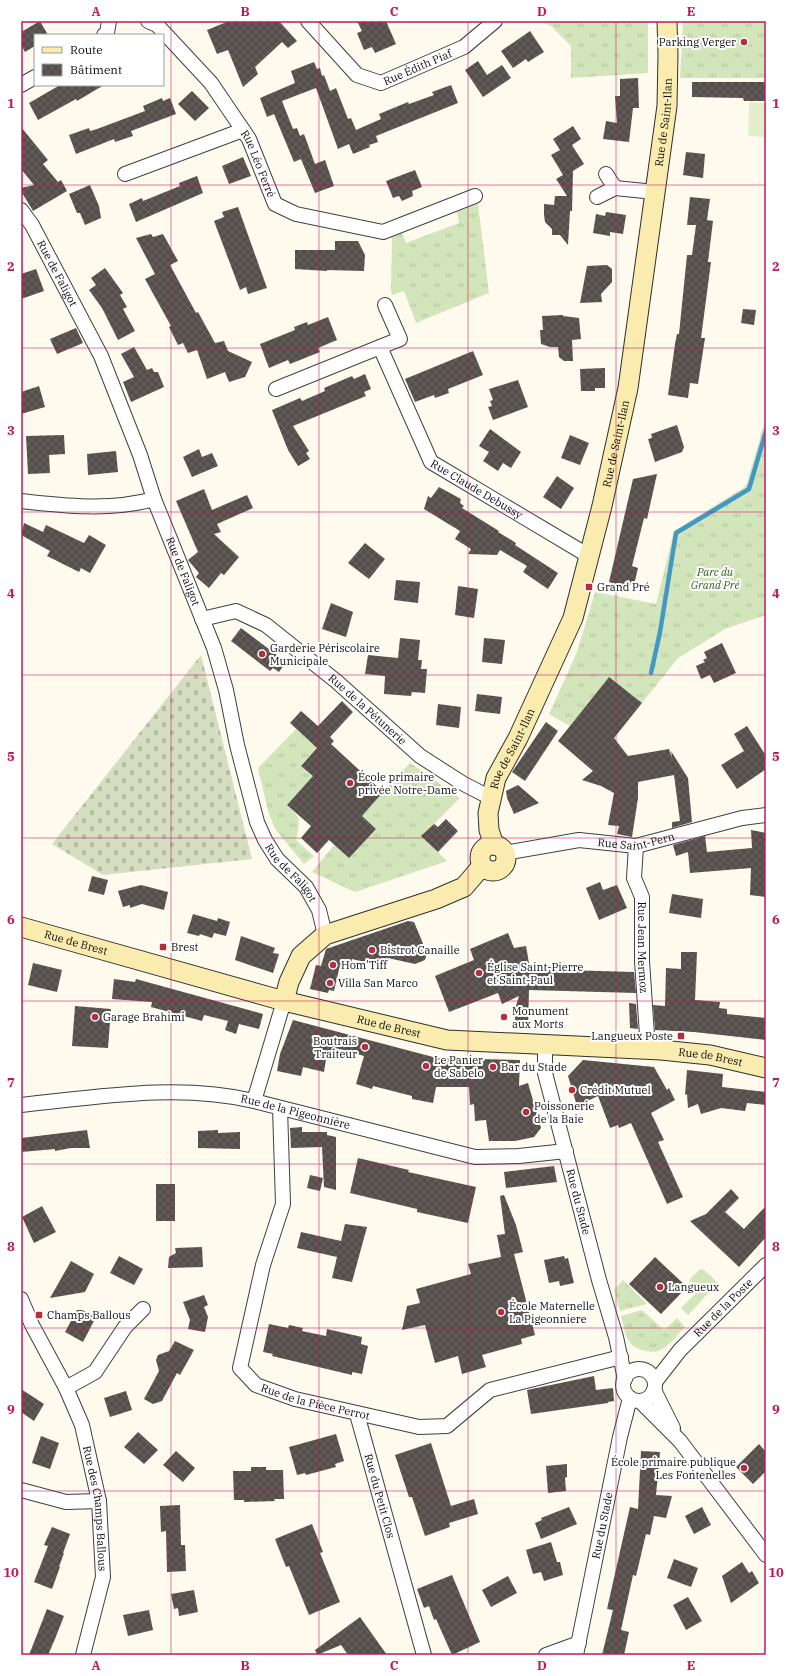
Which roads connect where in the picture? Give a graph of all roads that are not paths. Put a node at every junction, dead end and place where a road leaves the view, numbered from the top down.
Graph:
1 (109, 21) edge
2 (148, 21) edge
3 (308, 21) edge
4 (495, 21) edge
5 (667, 21) edge
6 (106, 34) edge
7 (34, 78) edge
8 (21, 85) edge
9 (243, 130) junction
10 (125, 174) dead end
11 (606, 174) dead end
12 (615, 188) junction
13 (655, 192) junction
14 (476, 196) dead end
15 (597, 197) dead end
16 (21, 210) edge
17 (385, 305) dead end
18 (380, 347) junction
19 (276, 389) dead end
20 (154, 499) junction
21 (21, 501) edge
22 (589, 556) junction
23 (202, 619) junction
24 (491, 798) junction
25 (766, 816) edge
26 (636, 846) junction
27 (500, 849) junction
28 (21, 927) edge
29 (325, 935) junction
30 (284, 1002) junction
31 (545, 1044) junction
32 (648, 1050) junction
33 (766, 1068) edge
34 (254, 1101) junction
35 (21, 1105) edge
36 (280, 1108) junction
37 (566, 1151) junction
38 (766, 1265) edge
39 (21, 1300) edge
40 (143, 1309) dead end
41 (680, 1350) junction
42 (621, 1357) junction
43 (641, 1369) junction
44 (624, 1379) junction
45 (655, 1386) junction
46 (66, 1388) junction
47 (635, 1399) junction
48 (357, 1414) junction
49 (677, 1438) junction
50 (21, 1490) edge
51 (99, 1501) junction
52 (766, 1555) edge
53 (578, 1649) edge
54 (83, 1655) edge
55 (424, 1655) edge
56 (546, 1655) edge

1 - 6 street
2 - 9 street, Rue Léo Ferré
3 - 4 street, Rue Édith Piaf
5 - 13 street, Rue de Saint-Ilan
7 - 8 street
9 - 10 street
9 - 14 street, Rue Léo Ferré
11 - 12 street
12 - 13 street
12 - 15 street
13 - 22 street, Rue de Saint-Ilan
16 - 20 street, Rue de Faligot
17 - 18 street
18 - 19 street
18 - 22 street, Rue Claude Debussy
20 - 21 street
20 - 23 street, Rue de Faligot
22 - 24 street, Rue de Saint-Ilan
23 - 24 street, Rue de la Pétunerie
23 - 29 street, Rue de Faligot
24 - 27 street, Rue de Saint-Ilan
25 - 26 street, Rue Saint-Pern
26 - 27 street, Rue Saint-Pern
26 - 32 street, Rue Jean Mermoz
27 - 29 street
28 - 30 street, Rue de Brest
29 - 30 street
30 - 31 street, Rue de Brest
30 - 34 street
31 - 32 street, Rue de Brest
31 - 37 street, Rue du Stade
32 - 33 street, Rue de Brest
34 - 35 street, Rue de la Pigeonnière
34 - 36 street, Rue de la Pigeonnière
36 - 37 street, Rue de la Pigeonnière
36 - 48 street, Rue de la Pièce Perrot
37 - 42 street, Rue du Stade
38 - 41 street, Rue de la Poste
39 - 46 street, Rue des Champs Ballous
40 - 46 street
41 - 43 street, Rue de la Poste
41 - 45 street, Rue de la Poste
42 - 43 street
42 - 44 street, Rue du Stade
42 - 48 street, Rue de la Pièce Perrot
43 - 44 street
43 - 45 street
44 - 47 street
45 - 47 street
45 - 49 street
46 - 51 street, Rue des Champs Ballous
47 - 49 street
47 - 53 street, Rue du Stade
48 - 55 street, Rue du Petit Clos
49 - 52 street
50 - 51 street
51 - 54 street, Rue des Champs Ballous
53 - 56 street

